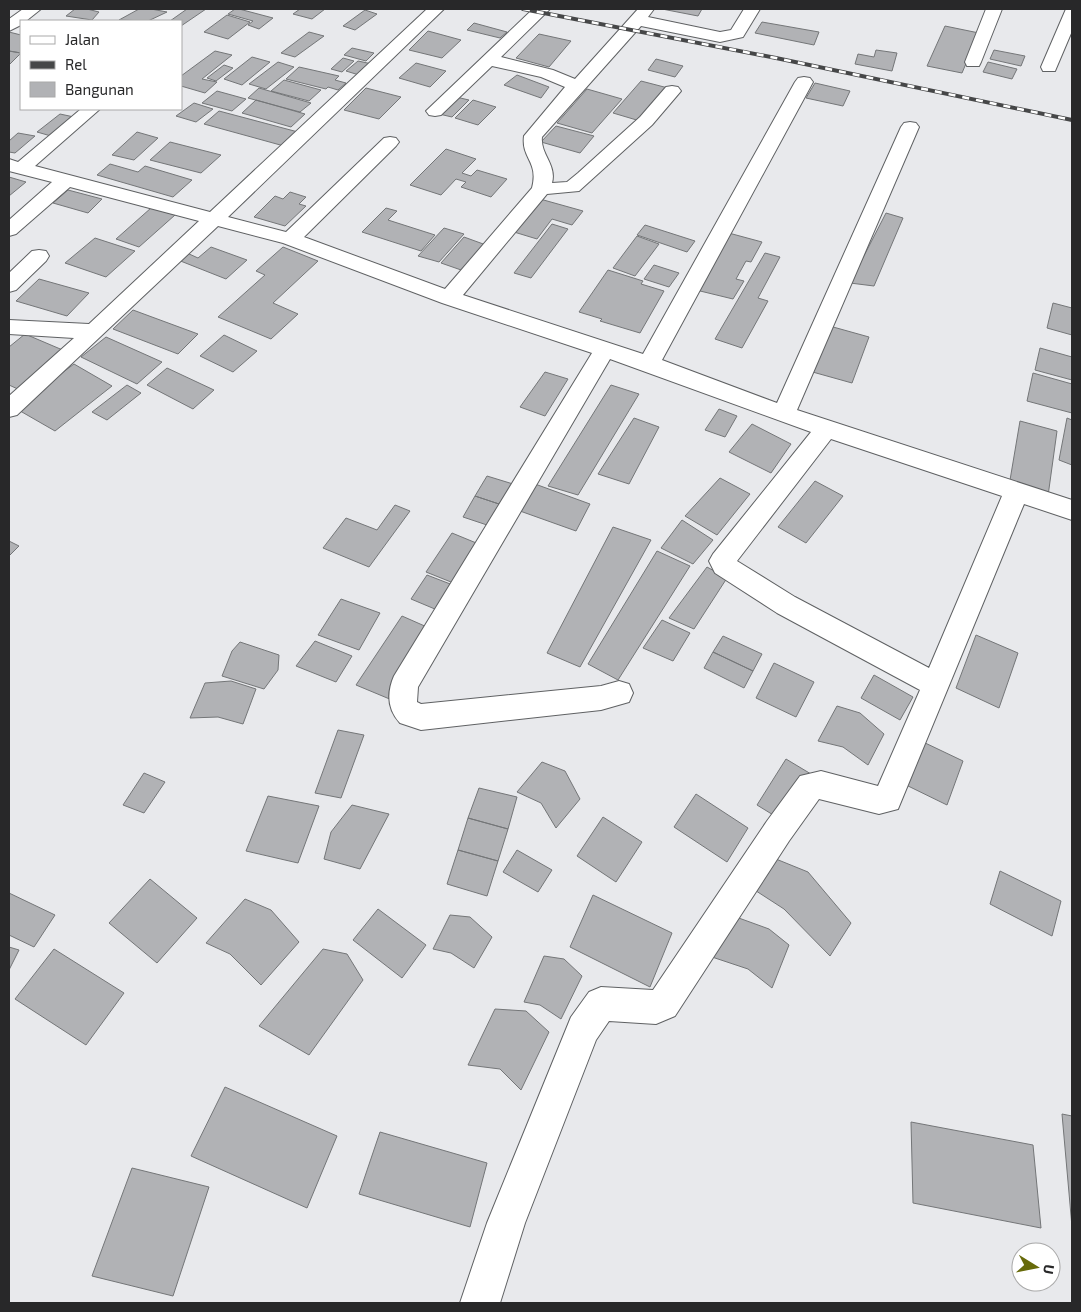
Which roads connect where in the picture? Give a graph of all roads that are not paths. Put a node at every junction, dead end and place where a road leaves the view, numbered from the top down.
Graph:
1 (33, 9) edge
2 (436, 9) edge
3 (542, 9) edge
4 (752, 9) edge
5 (994, 9) edge
6 (1072, 12) edge
7 (642, 14) edge
8 (9, 26) edge
9 (490, 60) junction
10 (973, 62) dead end
11 (1049, 67) dead end
12 (804, 82) dead end
13 (672, 91) dead end
14 (571, 93) junction
15 (90, 110) edge
16 (435, 111) dead end
17 (910, 127) dead end
18 (390, 142) dead end
19 (15, 167) edge
20 (66, 180) junction
21 (541, 189) junction
22 (212, 219) junction
23 (9, 230) edge
24 (290, 239) junction
25 (40, 256) dead end
26 (9, 285) edge
27 (450, 298) junction
28 (9, 327) edge
29 (94, 332) junction
30 (605, 349) junction
31 (649, 364) junction
32 (9, 408) edge
33 (784, 414) junction
34 (826, 429) junction
35 (1016, 493) junction
36 (1072, 510) edge
37 (936, 685) junction
38 (619, 693) dead end
39 (480, 1303) edge

1 - 8 street
2 - 22 street
3 - 9 street
4 - 7 street
5 - 10 street
6 - 11 street
7 - 14 street
9 - 14 street
9 - 16 street
12 - 31 street
13 - 21 street
14 - 21 street
15 - 19 street
17 - 33 street
18 - 24 street
19 - 20 street
20 - 22 street
20 - 23 street
21 - 27 street
22 - 24 street
22 - 29 street
24 - 27 street
25 - 26 street
27 - 30 street
28 - 29 street
29 - 32 street
30 - 31 street
30 - 38 street
31 - 33 street
33 - 34 street
34 - 35 street
34 - 37 street
35 - 36 street
35 - 37 street
37 - 39 street

